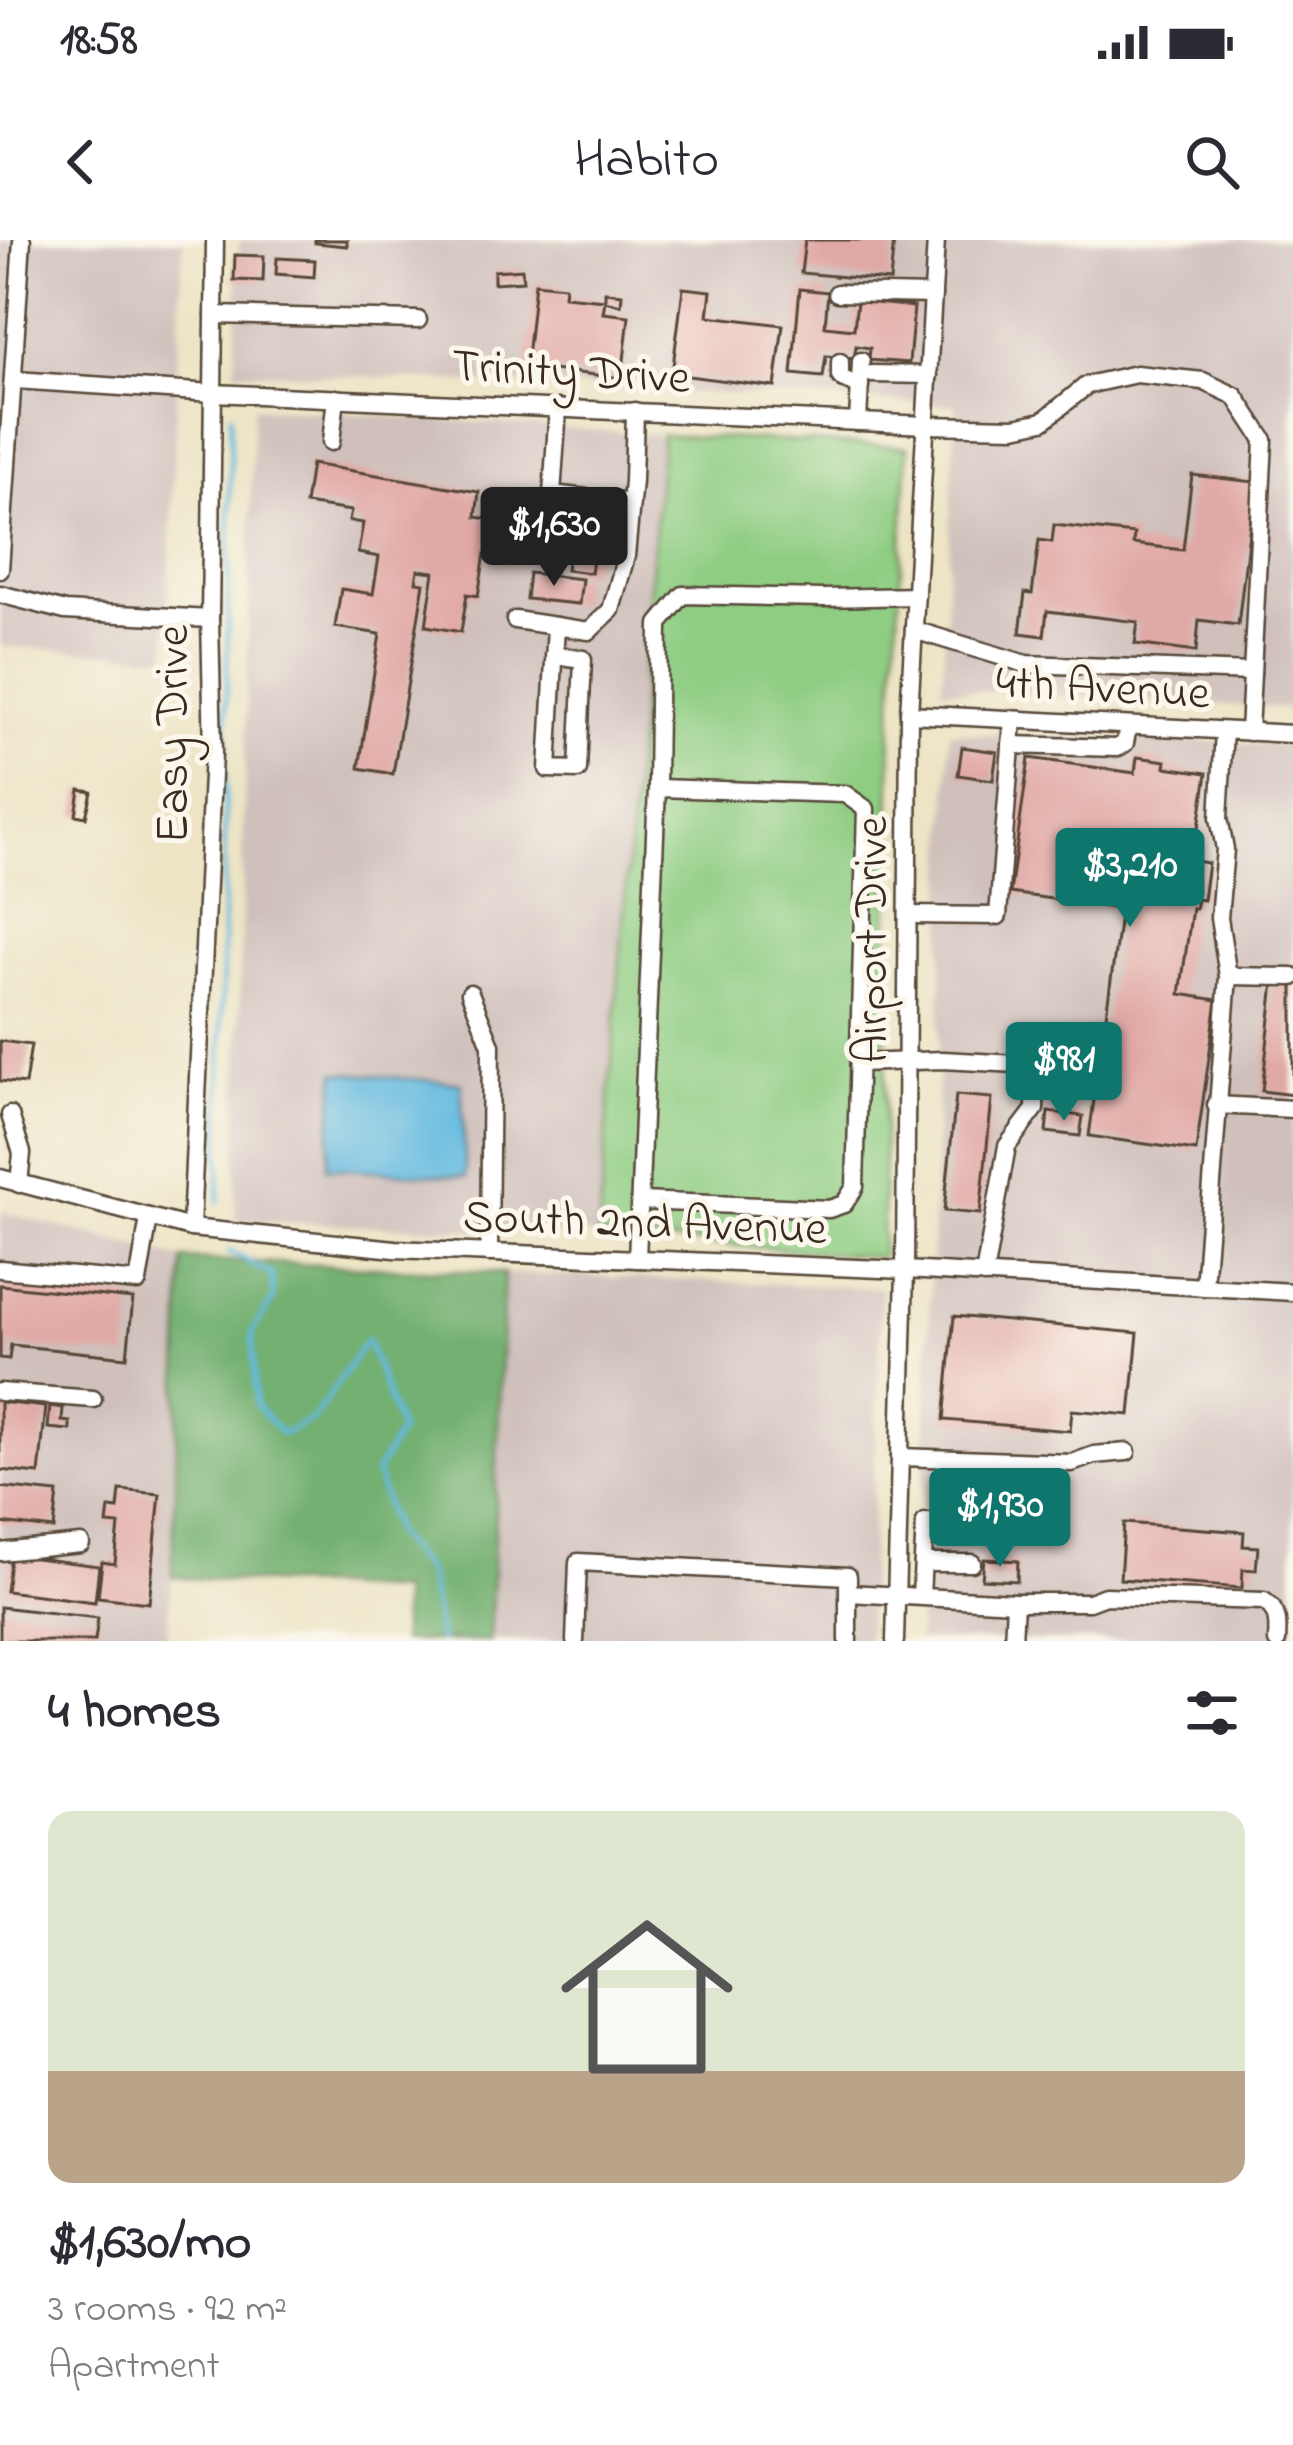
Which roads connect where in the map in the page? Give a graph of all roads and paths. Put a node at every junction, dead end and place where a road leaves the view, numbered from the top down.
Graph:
1 (22, 240) edge
2 (215, 240) edge
3 (936, 240) edge
4 (10, 289) edge
5 (837, 293) dead end
6 (933, 295) junction
7 (214, 315) junction
8 (418, 320) dead end
9 (839, 362) dead end
10 (864, 374) junction
11 (929, 375) junction
12 (15, 380) junction
13 (213, 393) junction
14 (336, 398) junction
15 (558, 408) junction
16 (635, 411) junction
17 (858, 422) junction
18 (927, 425) junction
19 (332, 442) dead end
20 (632, 503) junction
21 (0, 570) edge
22 (0, 594) edge
23 (916, 596) junction
24 (210, 619) junction
25 (515, 620) dead end
26 (556, 626) junction
27 (914, 630) junction
28 (554, 655) junction
29 (1252, 672) junction
30 (909, 714) junction
31 (1013, 720) junction
32 (1128, 726) junction
33 (1224, 731) junction
34 (1249, 732) junction
35 (1293, 734) edge
36 (1011, 745) junction
37 (657, 788) junction
38 (908, 916) junction
39 (1228, 976) junction
40 (1293, 977) edge
41 (470, 993) dead end
42 (908, 1061) junction
43 (860, 1064) junction
44 (1216, 1105) junction
45 (1293, 1108) edge
46 (10, 1115) dead end
47 (0, 1178) edge
48 (19, 1184) junction
49 (641, 1201) junction
50 (149, 1218) junction
51 (191, 1228) junction
52 (489, 1253) junction
53 (638, 1259) junction
54 (0, 1269) edge
55 (905, 1270) junction
56 (984, 1275) junction
57 (1204, 1287) junction
58 (1293, 1292) edge
59 (0, 1392) edge
60 (93, 1399) dead end
61 (1127, 1452) dead end
62 (900, 1457) junction
63 (976, 1525) dead end
64 (81, 1544) dead end
65 (0, 1552) edge
66 (923, 1563) junction
67 (972, 1563) dead end
68 (848, 1593) junction
69 (896, 1594) junction
70 (921, 1596) junction
71 (1015, 1602) junction
72 (575, 1641) edge
73 (848, 1641) edge
74 (895, 1641) edge
75 (1013, 1641) edge
76 (1277, 1641) edge

1 - 4 street
2 - 7 street, Easy Drive
3 - 6 street, Airport Drive
4 - 12 street
5 - 6 street
6 - 11 street, Airport Drive
7 - 8 street
7 - 13 street, Easy Drive
9 - 10 street
10 - 11 street
10 - 17 street
11 - 18 street, Airport Drive
12 - 13 street, Trinity Drive
12 - 21 street
13 - 14 street, Trinity Drive
13 - 24 street, Easy Drive
14 - 15 street, Trinity Drive
14 - 19 street
15 - 16 street, Trinity Drive
15 - 20 street
16 - 17 street, Trinity Drive
16 - 20 street
17 - 18 street, Trinity Drive
18 - 23 street, Airport Drive
18 - 29 street, Trinity Drive
20 - 26 street
22 - 24 street
23 - 27 street, Airport Drive
23 - 37 street
24 - 51 street, Easy Drive
25 - 26 street
26 - 28 street
27 - 29 street
27 - 30 street, Airport Drive
28 - 28 street
29 - 34 street, Trinity Drive
30 - 31 street, 4th Avenue
30 - 38 street, Airport Drive
31 - 32 street, 4th Avenue
31 - 36 street
32 - 33 street, 4th Avenue
32 - 36 street
33 - 34 street, 4th Avenue
33 - 39 street
34 - 35 street, 4th Avenue
36 - 38 street
37 - 43 street
37 - 49 street
38 - 42 street, Airport Drive
39 - 40 street
39 - 44 street
41 - 52 street
42 - 43 street
42 - 55 street, Airport Drive
42 - 56 street
43 - 49 street
44 - 45 street
44 - 57 street
46 - 48 street
47 - 48 street, South 2nd Avenue
48 - 50 street, South 2nd Avenue
49 - 53 street
50 - 51 street, South 2nd Avenue
50 - 54 street
51 - 52 street, South 2nd Avenue
52 - 53 street, South 2nd Avenue
53 - 55 street, South 2nd Avenue
55 - 56 street, South 2nd Avenue
55 - 62 street, Airport Drive
56 - 57 street, South 2nd Avenue
57 - 58 street, South 2nd Avenue
59 - 60 street
61 - 62 street
62 - 69 street, Airport Drive
63 - 66 street
64 - 65 street
66 - 67 street
66 - 70 street
68 - 69 street
68 - 72 street
68 - 73 street
69 - 70 street
69 - 74 street, Airport Drive
70 - 71 street
71 - 75 street
71 - 76 street

